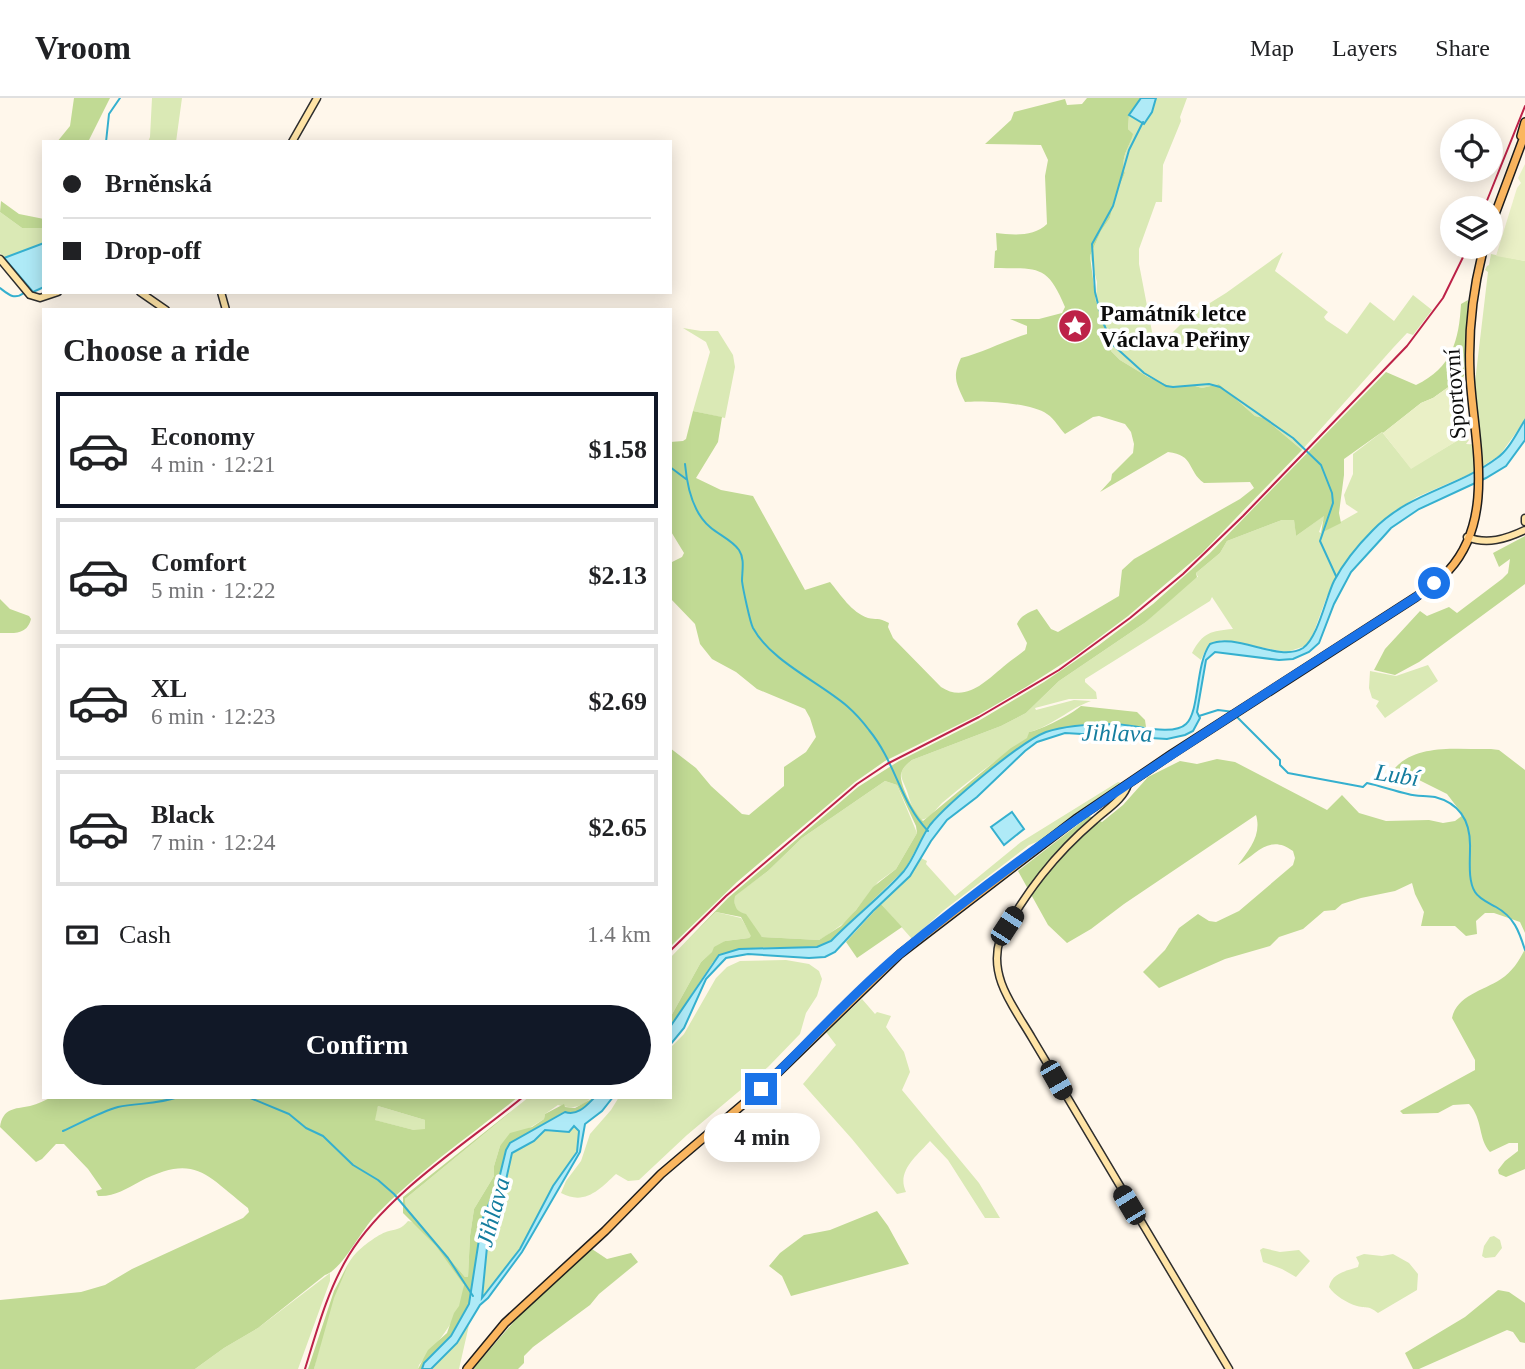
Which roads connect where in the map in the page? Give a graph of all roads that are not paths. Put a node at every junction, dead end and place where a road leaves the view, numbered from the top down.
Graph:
1 (317, 98) edge
2 (1525, 122) edge
3 (1525, 134) edge
4 (293, 140) edge
5 (1525, 140) edge
6 (1515, 157) junction
7 (1501, 196) edge
8 (0, 259) edge
9 (1481, 259) edge
10 (52, 294) edge
11 (142, 294) edge
12 (163, 308) edge
13 (1525, 530) edge
14 (1470, 538) junction
15 (1128, 784) junction
16 (467, 1369) edge
17 (1229, 1369) edge

1 - 4 street
2 - 6 main road
3 - 6 main road
5 - 6 main road
6 - 7 main road
8 - 10 street
9 - 14 main road, Sportovní
11 - 12 street
13 - 14 street
14 - 15 main road, Sportovní
15 - 16 main road, Sportovní
15 - 17 street

